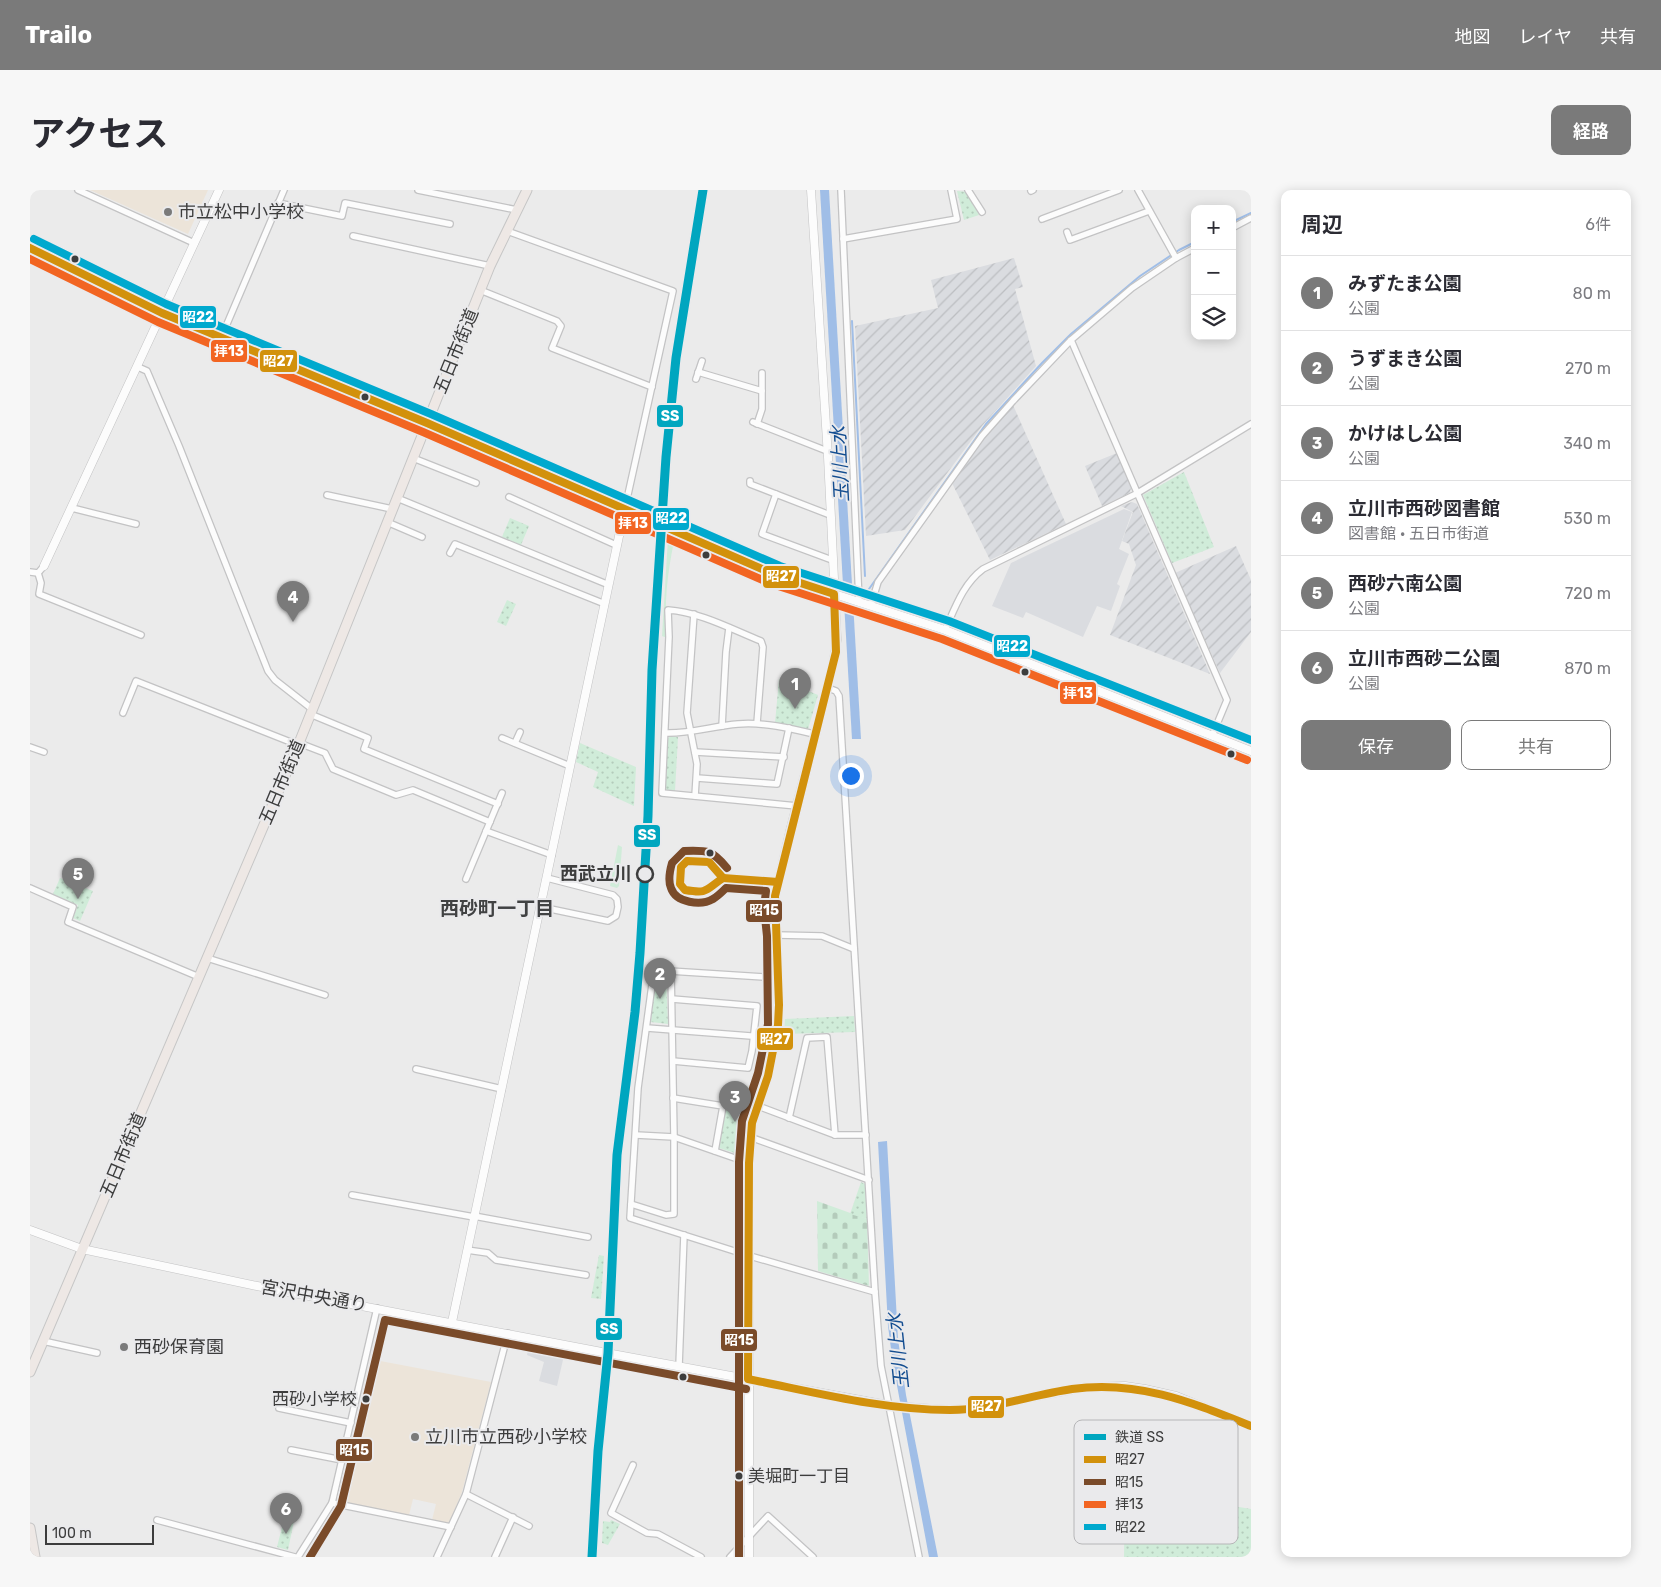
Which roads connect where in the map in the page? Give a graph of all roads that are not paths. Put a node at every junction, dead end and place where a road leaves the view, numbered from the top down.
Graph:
1 (78, 190) edge
2 (219, 190) edge
3 (284, 190) edge
4 (418, 190) edge
5 (527, 190) edge
6 (810, 190) edge
7 (842, 190) edge
8 (951, 190) edge
9 (968, 190) edge
10 (1119, 190) edge
11 (1138, 190) edge
12 (278, 203) junction
13 (517, 210) junction
14 (1149, 210) junction
15 (982, 212) dead end
16 (1251, 218) edge
17 (1042, 219) dead end
18 (450, 224) dead end
19 (1236, 226) edge
20 (507, 230) junction
21 (1066, 232) dead end
22 (353, 236) dead end
23 (843, 239) junction
24 (194, 243) junction
25 (30, 248) edge
26 (1191, 250) edge
27 (1175, 258) junction
28 (490, 266) junction
29 (480, 290) junction
30 (162, 313) junction
31 (220, 338) junction
32 (1071, 340) junction
33 (702, 360) dead end
34 (138, 367) junction
35 (698, 372) junction
36 (762, 373) dead end
37 (696, 379) dead end
38 (652, 387) junction
39 (762, 391) junction
40 (427, 422) junction
41 (1251, 424) edge
42 (828, 451) junction
43 (413, 458) junction
44 (750, 481) dead end
45 (476, 483) dead end
46 (776, 494) junction
47 (1136, 494) junction
48 (327, 495) dead end
49 (509, 497) dead end
50 (397, 498) junction
51 (72, 508) junction
52 (625, 508) junction
53 (392, 509) junction
54 (830, 515) junction
55 (387, 522) junction
56 (136, 524) dead end
57 (422, 536) dead end
58 (616, 545) junction
59 (450, 553) dead end
60 (832, 560) junction
61 (44, 566) joint
62 (30, 572) edge
63 (38, 573) junction
64 (609, 585) junction
65 (834, 594) junction
66 (856, 600) junction
67 (605, 604) junction
68 (871, 605) junction
69 (694, 614) junction
70 (728, 628) junction
71 (945, 630) junction
72 (140, 635) dead end
73 (828, 688) junction
74 (311, 712) junction
75 (123, 713) dead end
76 (756, 723) junction
77 (722, 726) junction
78 (789, 728) junction
79 (520, 732) dead end
80 (665, 732) junction
81 (690, 732) junction
82 (814, 734) junction
83 (1212, 736) junction
84 (502, 738) dead end
85 (515, 743) junction
86 (298, 744) junction
87 (30, 747) edge
88 (44, 752) dead end
89 (695, 752) junction
90 (1251, 752) edge
91 (784, 757) junction
92 (570, 766) junction
93 (696, 778) junction
94 (502, 793) dead end
95 (695, 796) junction
96 (498, 804) junction
97 (797, 806) junction
98 (490, 822) junction
99 (486, 831) junction
100 (552, 855) junction
101 (547, 878) junction
102 (718, 878) junction
103 (466, 879) dead end
104 (778, 882) junction
105 (30, 888) edge
106 (541, 907) junction
107 (777, 935) junction
108 (854, 950) junction
109 (207, 958) junction
110 (671, 970) junction
111 (199, 976) junction
112 (778, 978) junction
113 (325, 996) dead end
114 (672, 999) junction
115 (647, 1028) junction
116 (672, 1030) junction
117 (754, 1036) junction
118 (776, 1038) junction
119 (673, 1061) junction
120 (416, 1069) dead end
121 (502, 1089) junction
122 (673, 1098) junction
123 (758, 1106) junction
124 (789, 1118) junction
125 (866, 1134) junction
126 (636, 1135) junction
127 (835, 1135) junction
128 (674, 1137) junction
129 (750, 1137) junction
130 (715, 1151) junction
131 (749, 1163) junction
132 (869, 1180) junction
133 (352, 1194) dead end
134 (631, 1204) junction
135 (474, 1216) junction
136 (30, 1230) edge
137 (684, 1235) junction
138 (579, 1243) dead end
139 (82, 1249) junction
140 (467, 1250) junction
141 (750, 1256) junction
142 (586, 1275) dead end
143 (875, 1292) junction
144 (377, 1308) junction
145 (452, 1322) junction
146 (508, 1333) junction
147 (43, 1341) junction
148 (97, 1353) dead end
149 (679, 1366) junction
150 (30, 1372) edge
151 (748, 1379) junction
152 (892, 1405) junction
153 (278, 1408) dead end
154 (1236, 1420) edge
155 (1238, 1421) edge
156 (351, 1423) junction
157 (1251, 1426) edge
158 (291, 1450) dead end
159 (342, 1460) junction
160 (633, 1465) dead end
161 (466, 1494) junction
162 (332, 1503) junction
163 (513, 1517) junction
164 (157, 1520) dead end
165 (529, 1526) dead end
166 (451, 1527) junction
167 (30, 1528) edge
168 (749, 1538) junction
169 (35, 1557) edge
170 (297, 1557) edge
171 (438, 1557) edge
172 (495, 1557) edge
173 (701, 1557) edge
174 (730, 1557) edge
175 (749, 1557) edge
176 (813, 1557) edge
177 (919, 1557) edge

1 - 24 street
2 - 24 street
3 - 12 street
4 - 13 street
5 - 13 main road, 五日市街道
6 - 42 street
7 - 23 street
8 - 23 street
9 - 15 street
10 - 17 street
11 - 14 street
12 - 18 street
12 - 31 street
13 - 20 main road, 五日市街道
14 - 21 street
14 - 27 street
16 - 19 street
20 - 28 main road, 五日市街道
20 - 38 street
22 - 28 street
23 - 66 street
24 - 30 street
25 - 30 street
26 - 27 street
27 - 32 street
28 - 29 main road, 五日市街道
29 - 38 street
29 - 40 main road, 五日市街道
30 - 31 street
30 - 34 street
31 - 40 street
32 - 47 street
32 - 68 street
33 - 35 street
34 - 51 street
34 - 74 street
35 - 37 street
35 - 39 street
36 - 39 street
38 - 52 street
39 - 42 street
40 - 43 main road, 五日市街道
40 - 52 street
41 - 47 street
42 - 54 street
43 - 45 street
43 - 50 main road, 五日市街道
44 - 46 street
46 - 54 street
46 - 60 street
47 - 71 street
47 - 83 street
48 - 53 street
49 - 58 street
50 - 53 main road, 五日市街道
50 - 64 street
51 - 56 street
51 - 61 street
52 - 58 street
52 - 65 street
53 - 55 main road, 五日市街道
54 - 60 street
55 - 57 street
55 - 74 main road, 五日市街道
58 - 64 street
59 - 67 street
60 - 65 street
61 - 63 street
62 - 63 street
63 - 72 street
64 - 67 street
65 - 66 street
65 - 73 street
66 - 68 street
67 - 92 street
68 - 71 street
69 - 70 street
69 - 80 street
69 - 81 street
70 - 76 street
70 - 77 street
71 - 83 street
73 - 82 street
73 - 108 street
74 - 86 main road, 五日市街道
74 - 96 street
75 - 86 street
76 - 77 street
76 - 78 street
77 - 81 street
78 - 82 street
78 - 91 street
79 - 85 street
80 - 81 street
80 - 95 street
81 - 89 street
82 - 97 street
83 - 90 street
84 - 85 street
85 - 92 street
86 - 98 street
86 - 109 main road, 五日市街道
87 - 88 street
89 - 91 street
89 - 93 street
91 - 93 street
92 - 100 street
93 - 95 street
94 - 96 street
95 - 97 street
96 - 98 street
97 - 104 street
98 - 99 street
99 - 100 street
99 - 103 street
100 - 101 street
101 - 106 street
101 - 106 street
102 - 102 street
102 - 104 street
104 - 107 street
105 - 111 street
106 - 121 street
107 - 108 street
107 - 112 street
108 - 125 street
109 - 111 main road, 五日市街道
109 - 113 street
110 - 112 street
110 - 114 street
110 - 115 street
111 - 139 main road, 五日市街道
112 - 118 street
114 - 116 street
114 - 117 street
115 - 116 street
115 - 126 street
116 - 117 street
116 - 119 street
117 - 118 street
117 - 119 street
118 - 123 street
119 - 122 street
120 - 121 street
121 - 135 street
122 - 128 street
122 - 130 street
123 - 124 street
123 - 129 street
124 - 127 street
124 - 127 street
125 - 127 street
125 - 132 street
126 - 128 street
126 - 134 street
128 - 130 street
128 - 134 street
129 - 131 street
129 - 132 street
130 - 131 street
131 - 141 street
132 - 143 street
133 - 135 street
134 - 137 street
135 - 138 street
135 - 140 street
136 - 139 street, 宮沢中央通り
137 - 141 street
137 - 149 street
139 - 144 street, 宮沢中央通り
139 - 147 main road, 五日市街道
140 - 142 street
140 - 145 street
141 - 143 street
141 - 151 street
143 - 152 street
144 - 145 street, 宮沢中央通り
144 - 156 street
145 - 146 street, 宮沢中央通り
146 - 149 street, 宮沢中央通り
146 - 161 street
147 - 148 street
147 - 150 main road, 五日市街道
149 - 151 street, 宮沢中央通り
151 - 152 street, 宮沢中央通り
151 - 168 street
152 - 154 street, 宮沢中央通り
152 - 177 street
153 - 156 street
155 - 157 street, 宮沢中央通り
156 - 159 street
158 - 159 street
159 - 162 street
160 - 173 street
161 - 163 street
161 - 166 street
162 - 166 street
162 - 170 street
163 - 165 street
163 - 172 street
164 - 170 street
166 - 171 street
167 - 169 main road
168 - 174 street
168 - 175 street
168 - 176 street

